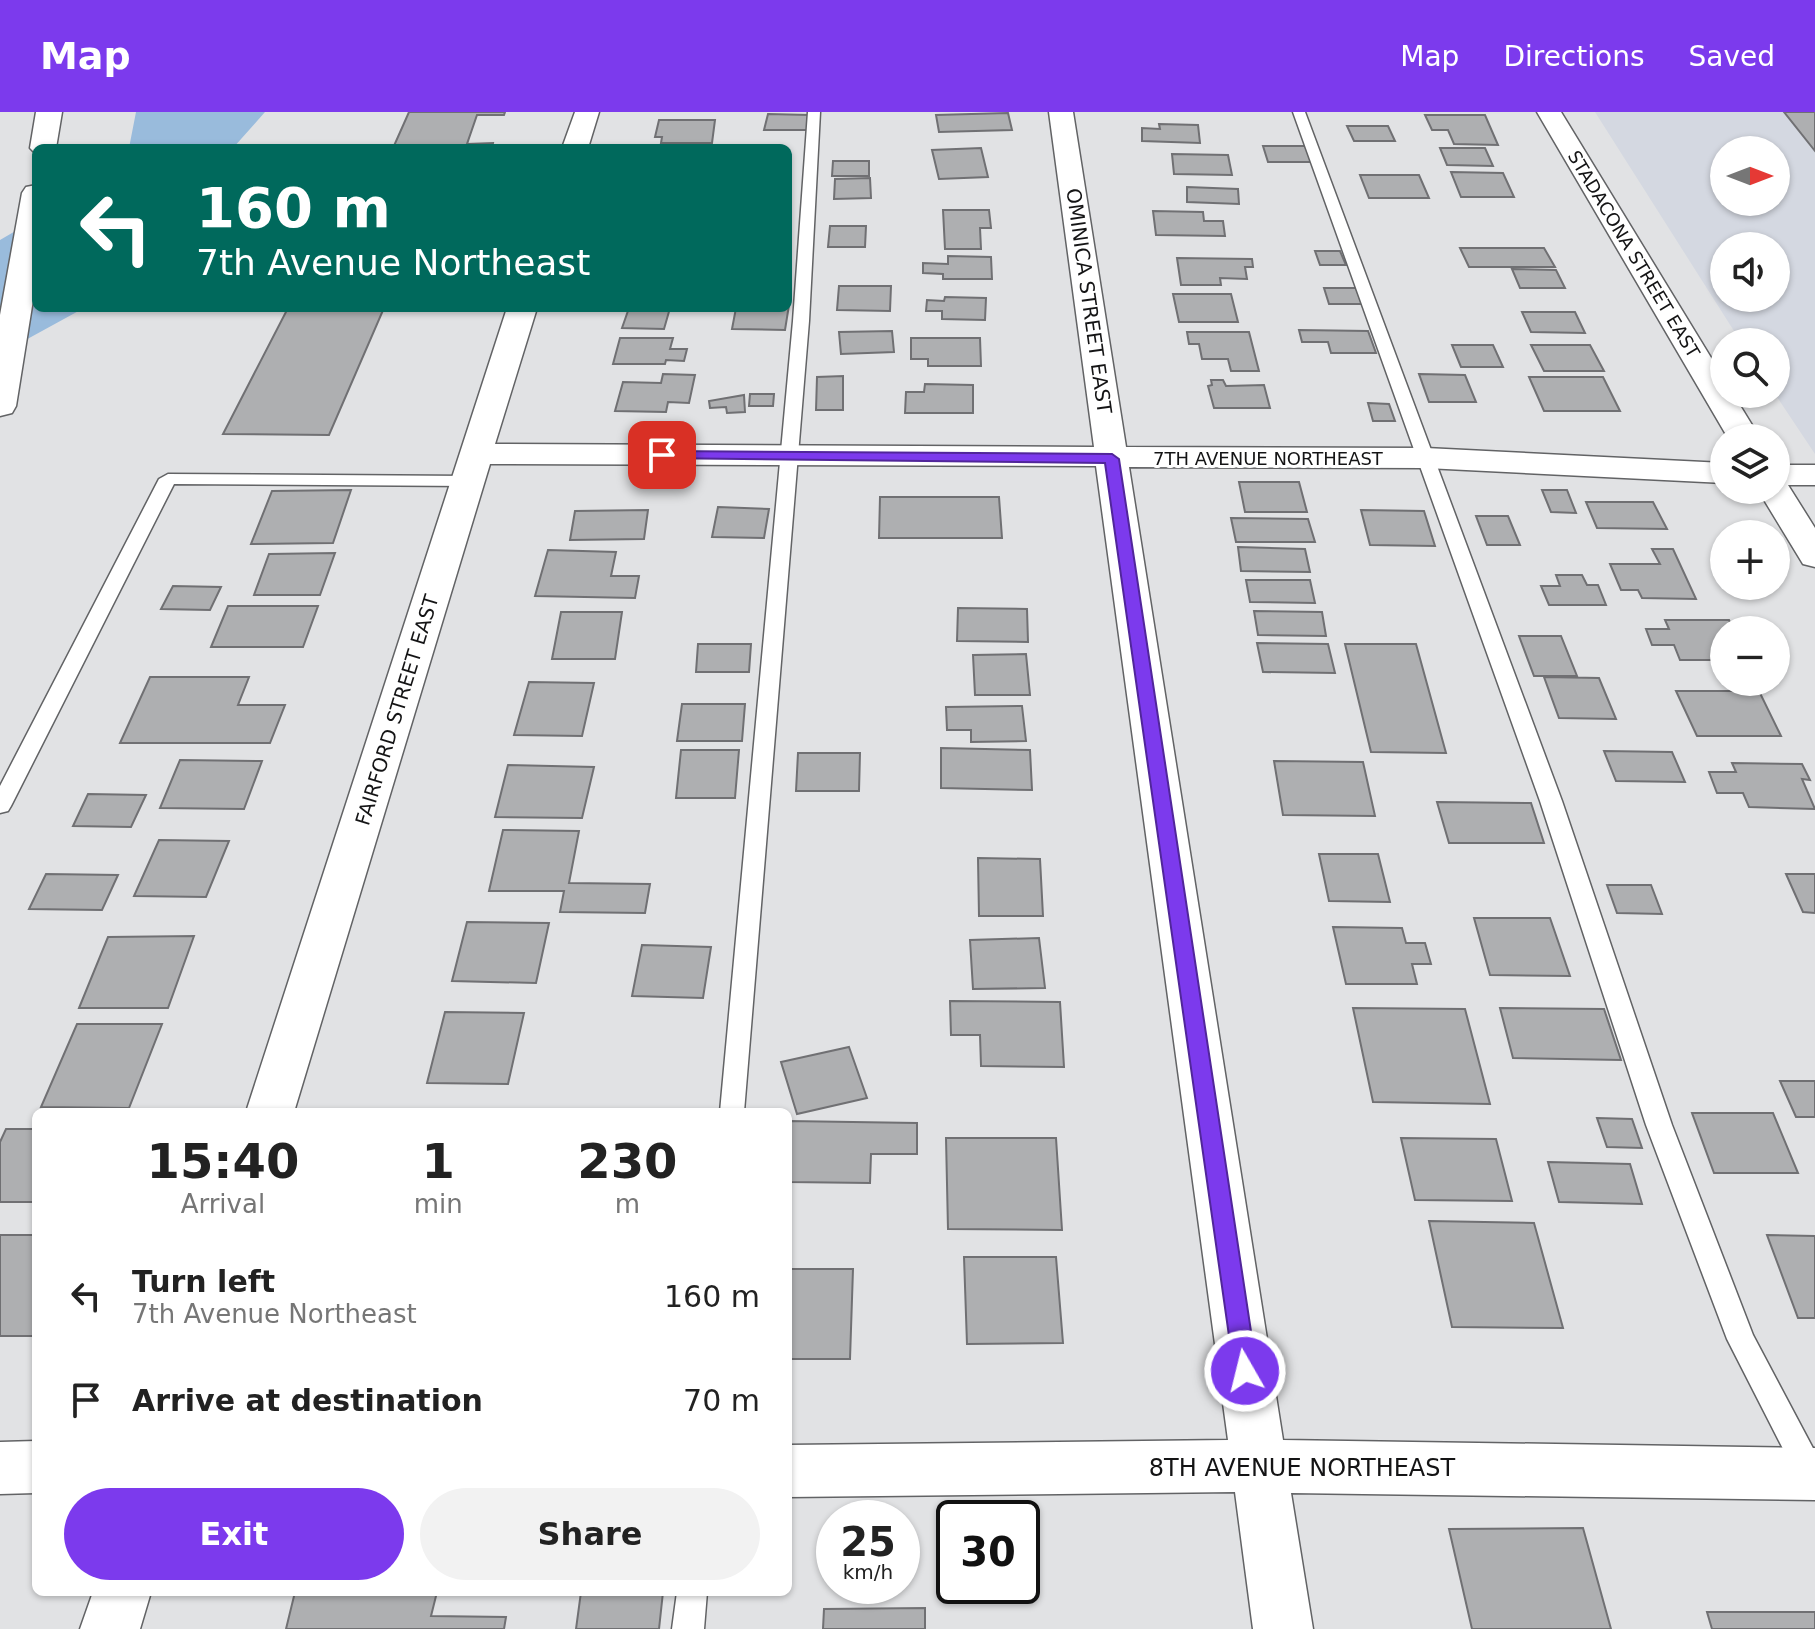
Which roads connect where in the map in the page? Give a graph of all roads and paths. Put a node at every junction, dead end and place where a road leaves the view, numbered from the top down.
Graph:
1 (49, 112) edge
2 (587, 112) edge
3 (814, 112) edge
4 (1061, 112) edge
5 (1299, 112) edge
6 (1549, 112) edge
7 (44, 144) edge
8 (576, 144) edge
9 (32, 217) edge
10 (521, 312) edge
11 (1, 404) edge
12 (1736, 424) edge
13 (788, 457) junction
14 (1426, 458) junction
15 (1112, 459) junction
16 (472, 467) junction
17 (1710, 472) edge
18 (1790, 475) edge
19 (1815, 475) edge
20 (1783, 504) edge
21 (1815, 557) edge
22 (0, 806) edge
23 (271, 1108) edge
24 (732, 1108) edge
25 (1259, 1466) junction
26 (32, 1467) edge
27 (0, 1468) edge
28 (792, 1471) edge
29 (1814, 1477) edge
30 (121, 1596) edge
31 (692, 1596) edge
32 (110, 1629) edge
33 (688, 1629) edge
34 (1283, 1629) edge

1 - 7 main road
2 - 8 street
3 - 13 lane
4 - 15 street, OMINICA STREET EAST
5 - 14 lane
6 - 12 street, STADACONA STREET EAST
9 - 11 main road
10 - 16 street, FAIRFORD STREET EAST
13 - 15 street, 7TH AVENUE NORTHEAST
13 - 16 street, 7TH AVENUE NORTHEAST
13 - 24 lane
14 - 15 street, 7TH AVENUE NORTHEAST
14 - 17 street, 7TH AVENUE NORTHEAST
14 - 29 lane
15 - 25 street, OMINICA STREET EAST
16 - 22 lane
16 - 23 street, FAIRFORD STREET EAST
18 - 19 street
20 - 21 street
25 - 28 street, 8TH AVENUE NORTHEAST
25 - 29 street, 8TH AVENUE NORTHEAST
25 - 34 street, OMINICA STREET EAST
26 - 27 street
30 - 32 street
31 - 33 lane

